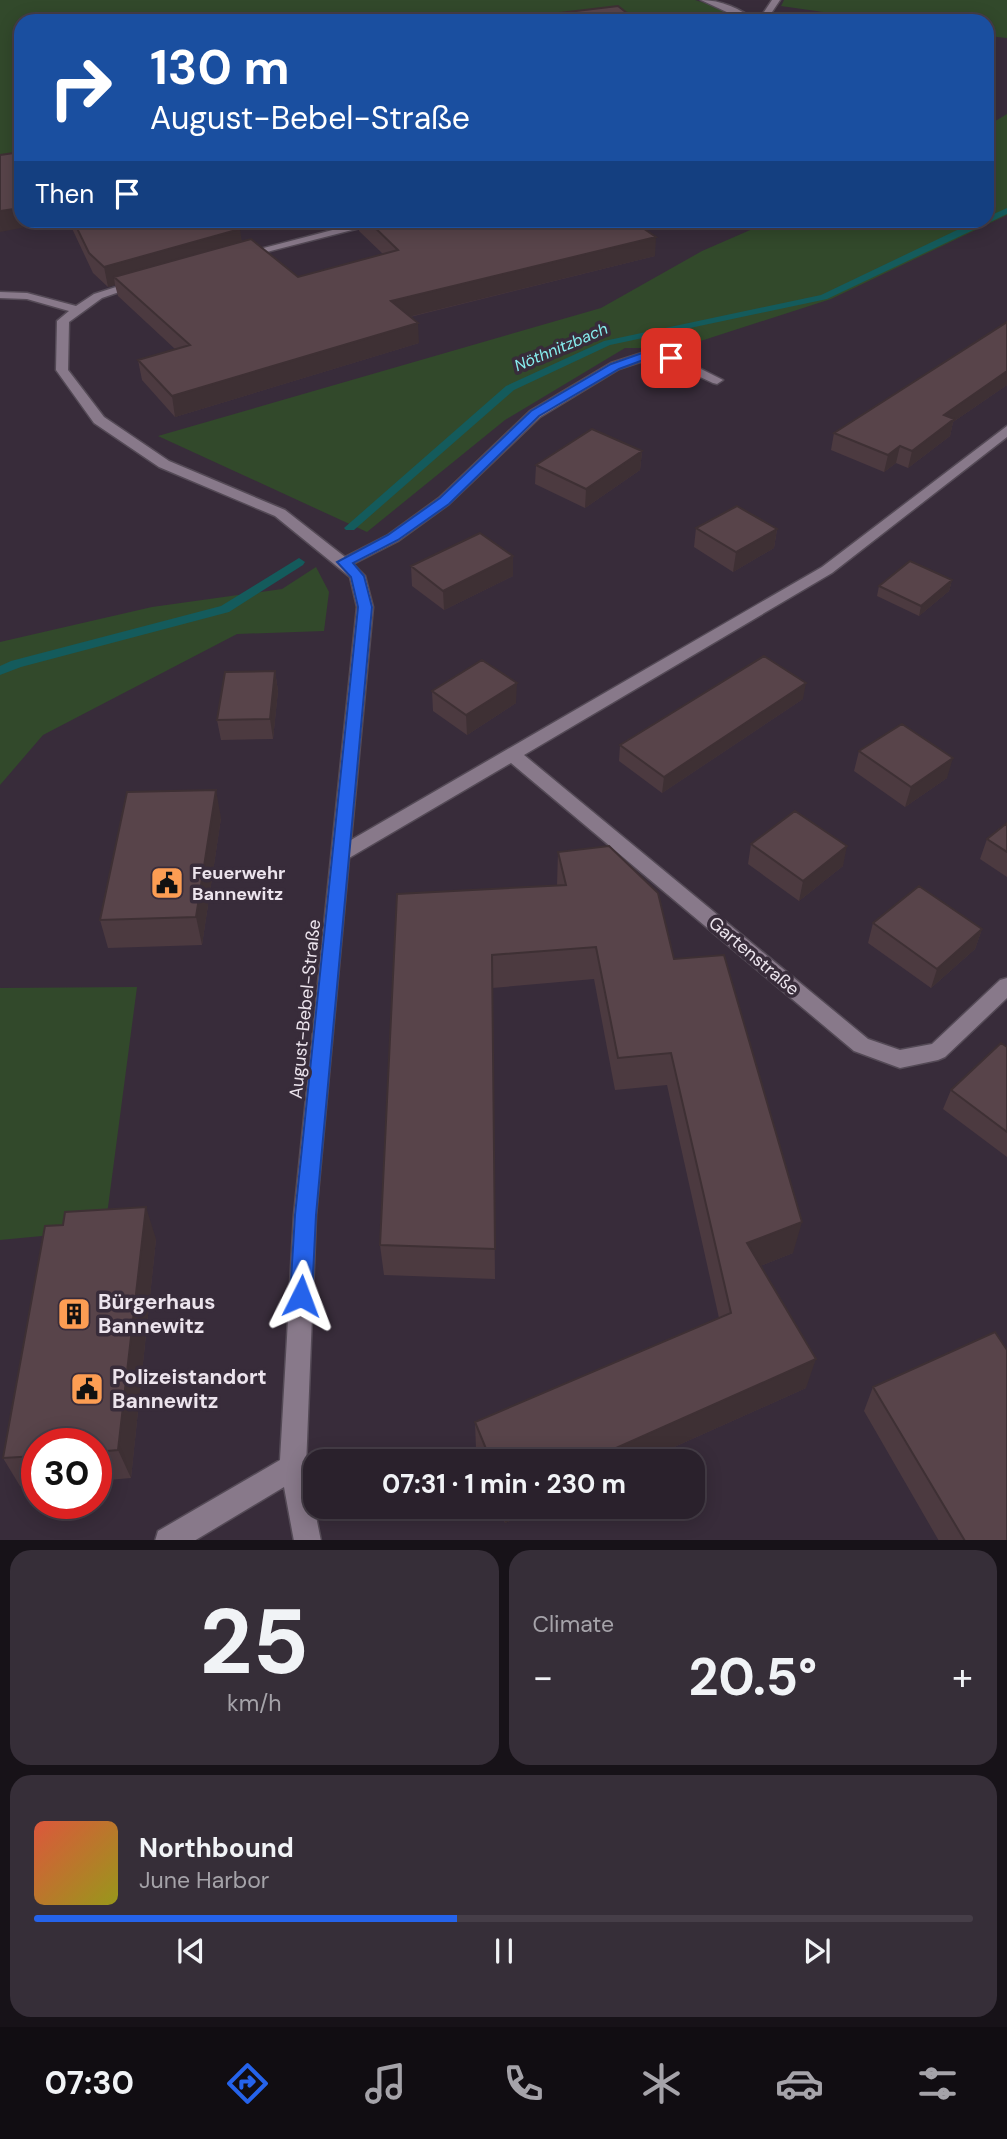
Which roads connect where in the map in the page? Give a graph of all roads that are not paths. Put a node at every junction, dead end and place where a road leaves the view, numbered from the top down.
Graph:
1 (705, 0) edge
2 (739, 14) edge
3 (353, 228) edge
4 (224, 259) edge
5 (161, 277) edge
6 (0, 295) edge
7 (78, 310) junction
8 (717, 380) dead end
9 (1007, 430) edge
10 (344, 562) junction
11 (512, 754) junction
12 (342, 854) junction
13 (1007, 986) edge
14 (293, 1467) junction
15 (170, 1540) edge
16 (308, 1540) edge

1 - 2 street
3 - 4 street
5 - 7 street
6 - 7 street
7 - 10 street, August-Bebel-Straße
8 - 10 street
9 - 11 street
10 - 12 street, August-Bebel-Straße
11 - 12 street
11 - 13 street, Gartenstraße
12 - 14 street, August-Bebel-Straße
14 - 15 street
14 - 16 street, August-Bebel-Straße

